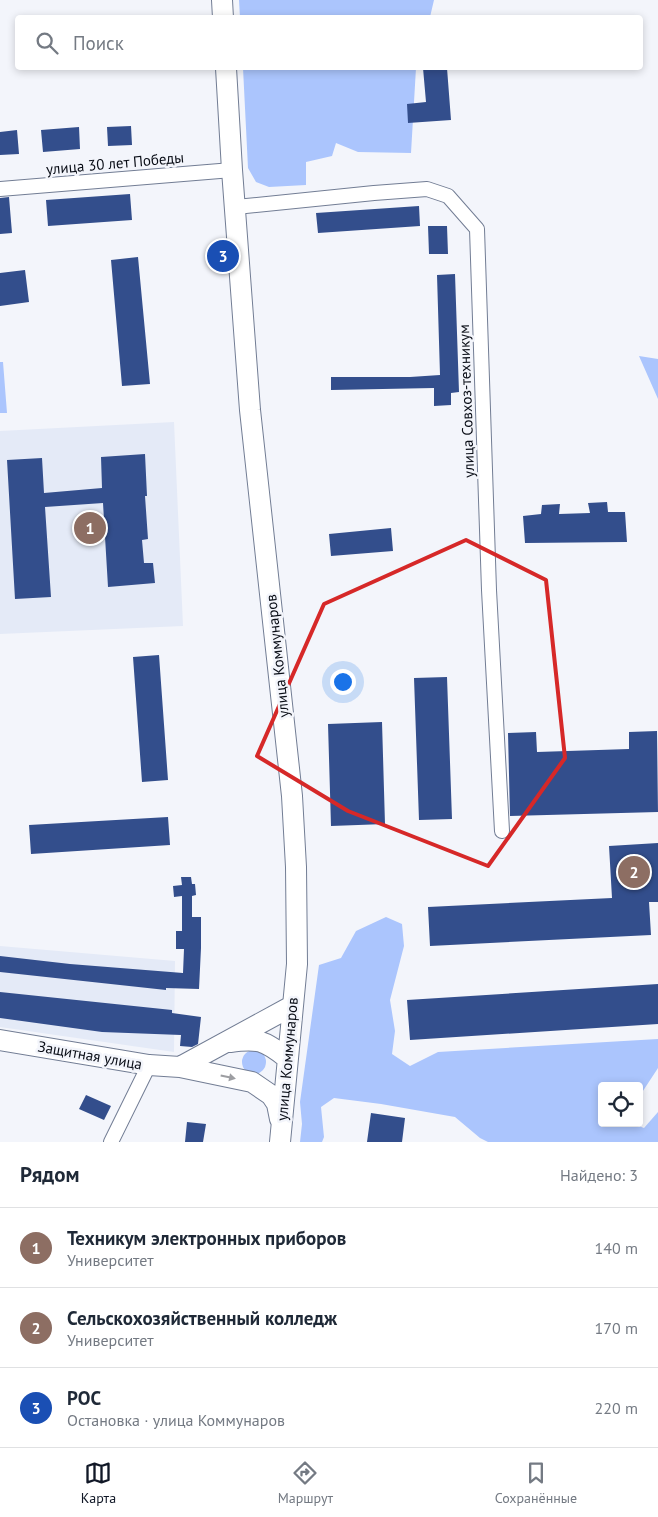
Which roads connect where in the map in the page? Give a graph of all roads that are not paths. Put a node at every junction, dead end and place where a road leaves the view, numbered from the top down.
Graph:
1 (222, 0) edge
2 (223, 15) edge
3 (226, 70) edge
4 (232, 170) junction
5 (0, 189) edge
6 (236, 207) junction
7 (502, 831) dead end
8 (292, 1006) junction
9 (0, 1040) edge
10 (223, 1044) junction
11 (287, 1064) junction
12 (149, 1065) junction
13 (180, 1067) junction
14 (252, 1082) junction
15 (281, 1133) edge
16 (110, 1142) edge

1 - 2 main road
3 - 4 main road, улица Коммунаров
4 - 5 street, улица 30 лет Победы
4 - 6 main road, улица Коммунаров
6 - 7 street, улица Совхоз-техникум
6 - 8 main road, улица Коммунаров
8 - 10 main road
8 - 11 main road, улица Коммунаров
9 - 12 main road, Защитная улица
10 - 11 main road
10 - 13 main road
11 - 14 main road
11 - 15 main road, улица Коммунаров
12 - 13 main road, Защитная улица
12 - 16 street
13 -> 14 main road, Защитная улица
14 - 15 main road

